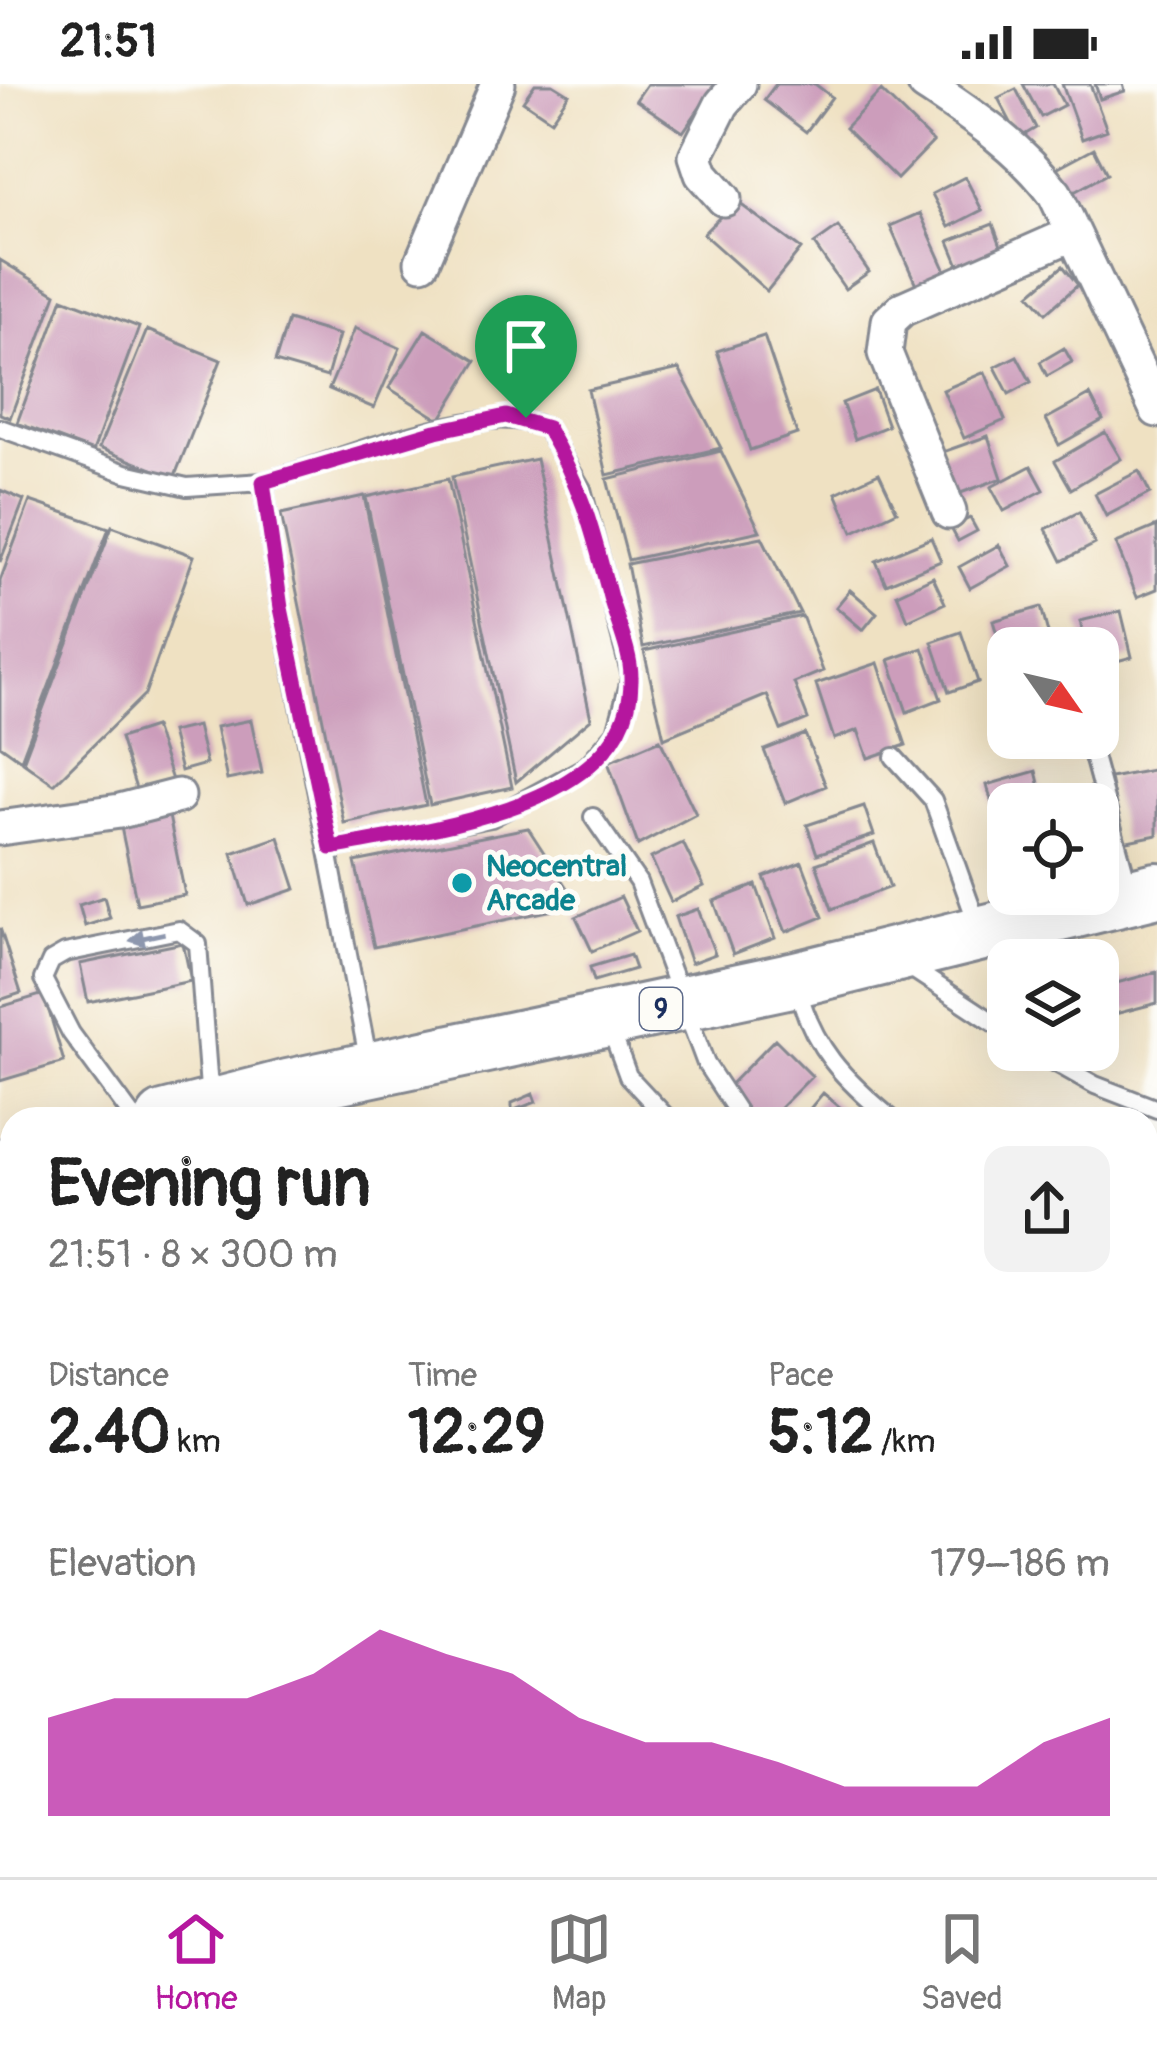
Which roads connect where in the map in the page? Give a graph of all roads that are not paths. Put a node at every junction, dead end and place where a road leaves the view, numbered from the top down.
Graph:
1 (498, 84) edge
2 (739, 84) edge
3 (925, 84) edge
4 (964, 94) edge
5 (724, 199) dead end
6 (1072, 233) junction
7 (422, 262) dead end
8 (1157, 410) edge
9 (0, 428) edge
10 (263, 482) junction
11 (949, 512) dead end
12 (894, 757) dead end
13 (1096, 759) edge
14 (178, 796) dead end
15 (593, 817) dead end
16 (0, 828) edge
17 (331, 848) junction
18 (1144, 893) edge
19 (980, 932) junction
20 (889, 954) junction
21 (796, 980) junction
22 (683, 1004) junction
23 (987, 1018) edge
24 (608, 1021) junction
25 (370, 1070) junction
26 (1071, 1071) edge
27 (125, 1107) edge
28 (187, 1107) edge
29 (213, 1107) edge
30 (657, 1107) edge
31 (734, 1107) edge
32 (877, 1107) edge
33 (1154, 1107) edge

1 - 7 street
2 - 5 street
3 - 4 street
4 - 6 street
6 - 8 street
6 - 11 street
9 - 10 lane
10 - 17 lane
10 - 17 lane
12 - 19 lane
13 - 18 lane
14 - 16 street
15 - 22 lane
17 - 25 lane
18 - 19 highway, 9
19 - 20 highway, 9
20 - 21 highway, 9
20 - 23 lane
21 - 22 highway, 9
21 - 32 lane
22 - 24 highway, 9
22 - 31 lane
24 - 25 highway, 9
24 - 30 lane
25 - 29 highway, 9
26 - 33 lane
28 -> 27 lane

